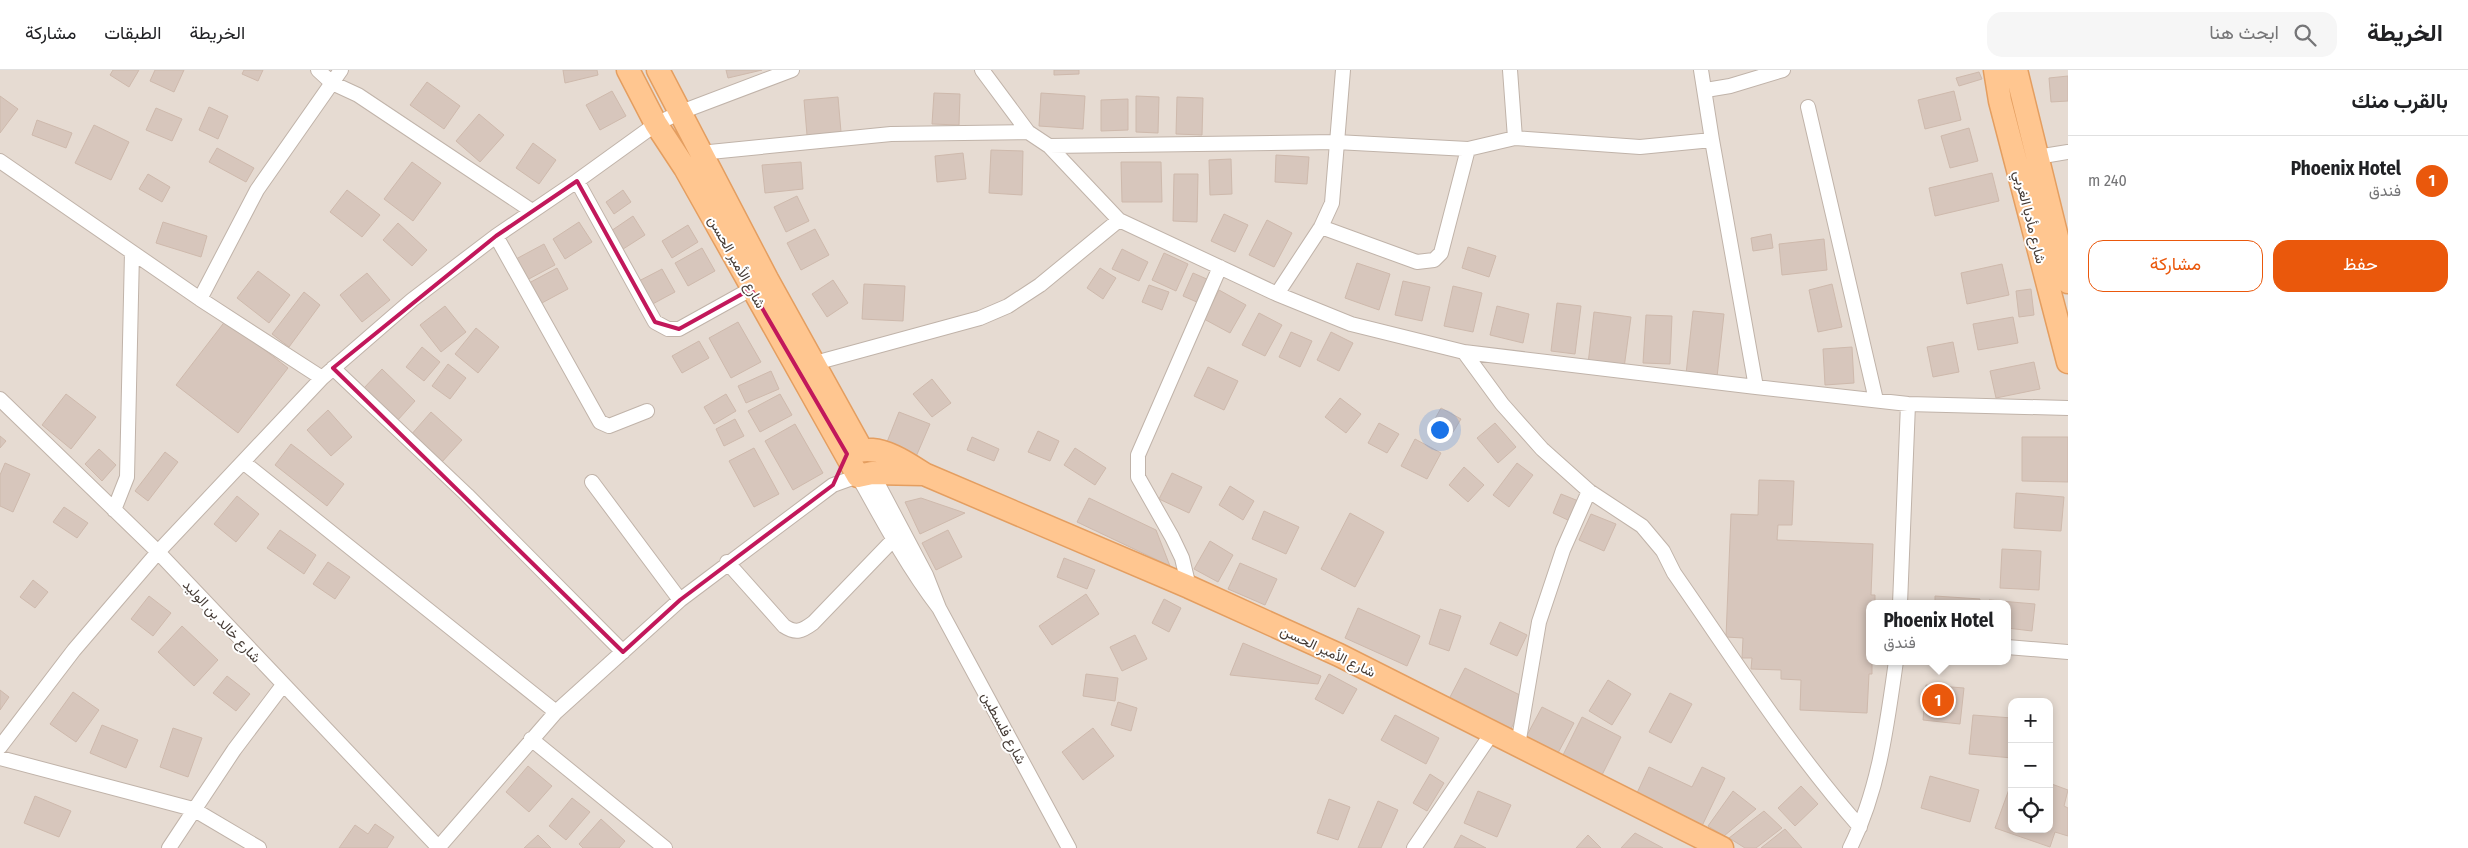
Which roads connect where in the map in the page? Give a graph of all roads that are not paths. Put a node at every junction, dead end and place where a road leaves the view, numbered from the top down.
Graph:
1 (318, 70) edge
2 (341, 70) edge
3 (628, 70) edge
4 (658, 70) edge
5 (792, 70) edge
6 (982, 70) edge
7 (1343, 70) edge
8 (1510, 70) edge
9 (1702, 70) edge
10 (1783, 70) edge
11 (1995, 70) edge
12 (2016, 70) edge
13 (332, 83) junction
14 (1706, 90) junction
15 (1808, 107) dead end
16 (681, 112) junction
17 (656, 124) junction
18 (1028, 132) junction
19 (1515, 138) junction
20 (1712, 140) junction
21 (1336, 142) junction
22 (1049, 146) junction
23 (1468, 149) junction
24 (2068, 152) edge
25 (700, 153) junction
26 (2037, 157) junction
27 (0, 161) edge
28 (577, 181) junction
29 (532, 211) junction
30 (1119, 220) junction
31 (1320, 227) junction
32 (496, 236) junction
33 (132, 252) junction
34 (1220, 267) junction
35 (2068, 282) edge
36 (751, 289) junction
37 (1277, 294) junction
38 (200, 299) junction
39 (1464, 352) junction
40 (2068, 362) edge
41 (815, 363) junction
42 (333, 368) junction
43 (322, 378) junction
44 (1756, 387) junction
45 (0, 399) edge
46 (1876, 400) junction
47 (1908, 404) junction
48 (2068, 408) edge
49 (648, 410) dead end
50 (854, 451) junction
51 (243, 462) junction
52 (865, 474) junction
53 (924, 474) junction
54 (592, 482) dead end
55 (833, 484) junction
56 (1589, 490) junction
57 (114, 510) junction
58 (893, 540) junction
59 (158, 552) junction
60 (727, 562) junction
61 (1190, 587) junction
62 (680, 600) junction
63 (1900, 600) edge
64 (939, 608) junction
65 (2011, 648) edge
66 (623, 652) junction
67 (2068, 652) edge
68 (1895, 665) edge
69 (283, 685) junction
70 (556, 712) junction
71 (1492, 733) junction
72 (531, 739) junction
73 (1518, 746) junction
74 (0, 747) edge
75 (0, 758) edge
76 (193, 810) junction
77 (1860, 828) junction
78 (169, 848) edge
79 (259, 848) edge
80 (438, 848) edge
81 (665, 848) edge
82 (1068, 848) edge
83 (1414, 848) edge
84 (1722, 848) edge
85 (1850, 848) edge

1 - 13 street
2 - 13 street
3 - 17 main road, شارع الأمير الحسن
4 - 16 main road, شارع الأمير الحسن
5 - 16 street
6 - 18 street
7 - 21 street
8 - 19 street
9 - 14 street
10 - 14 street
11 - 40 main road, شارع مأدبا الغربي
12 - 26 main road, شارع مأدبا الغربي
13 - 29 street
13 - 38 street
14 - 20 street
15 - 46 street
16 - 17 street
16 - 25 main road, شارع الأمير الحسن
17 - 28 street
17 - 36 main road, شارع الأمير الحسن
18 - 22 street
18 - 25 street
19 - 20 street
19 - 23 street
20 - 44 street
21 - 22 street
21 - 23 street
21 - 31 street
22 - 30 street
23 - 31 street
24 - 26 street
25 - 41 main road, شارع الأمير الحسن
26 - 35 main road, شارع مأدبا الغربي
27 - 33 street
28 - 29 street
28 - 36 street
29 - 32 street
30 - 34 street
30 - 41 street
31 - 37 street
32 - 42 street
32 - 49 street
33 - 38 street
33 - 57 street
34 - 37 street
34 - 61 street
36 - 50 main road, شارع الأمير الحسن
37 - 39 street
38 - 43 street
39 - 44 street
39 - 56 street
41 - 50 main road, شارع الأمير الحسن
42 - 43 street
42 - 66 street
43 - 51 street
44 - 46 street
45 - 57 street, شارع خالد بن الوليد
46 - 47 street
47 - 48 street
47 - 63 street
50 - 52 main road, شارع الأمير الحسن
50 - 53 main road, شارع الأمير الحسن
50 - 55 street
51 - 59 street
51 - 70 street
52 - 53 main road, شارع الأمير الحسن
52 - 55 street
52 - 58 street, شارع فلسطين
52 - 64 street, شارع فلسطين
53 - 61 main road, شارع الأمير الحسن
54 - 62 street
55 - 60 street
56 - 73 street
56 - 77 street
57 - 59 street, شارع خالد بن الوليد
58 - 60 street
58 - 64 street, شارع فلسطين
59 - 69 street, شارع خالد بن الوليد
59 - 74 street
60 - 62 street
61 - 71 main road, شارع الأمير الحسن
62 - 66 street
64 - 82 street, شارع فلسطين
65 - 67 street
66 - 70 street
68 - 77 street
69 - 76 street
69 - 80 street, شارع خالد بن الوليد
70 - 72 street
71 - 73 main road, شارع الأمير الحسن
71 - 83 street
72 - 80 street
72 - 81 street
73 - 84 main road, شارع الأمير الحسن
75 - 76 street
76 - 78 street
76 - 79 street
77 - 85 street

